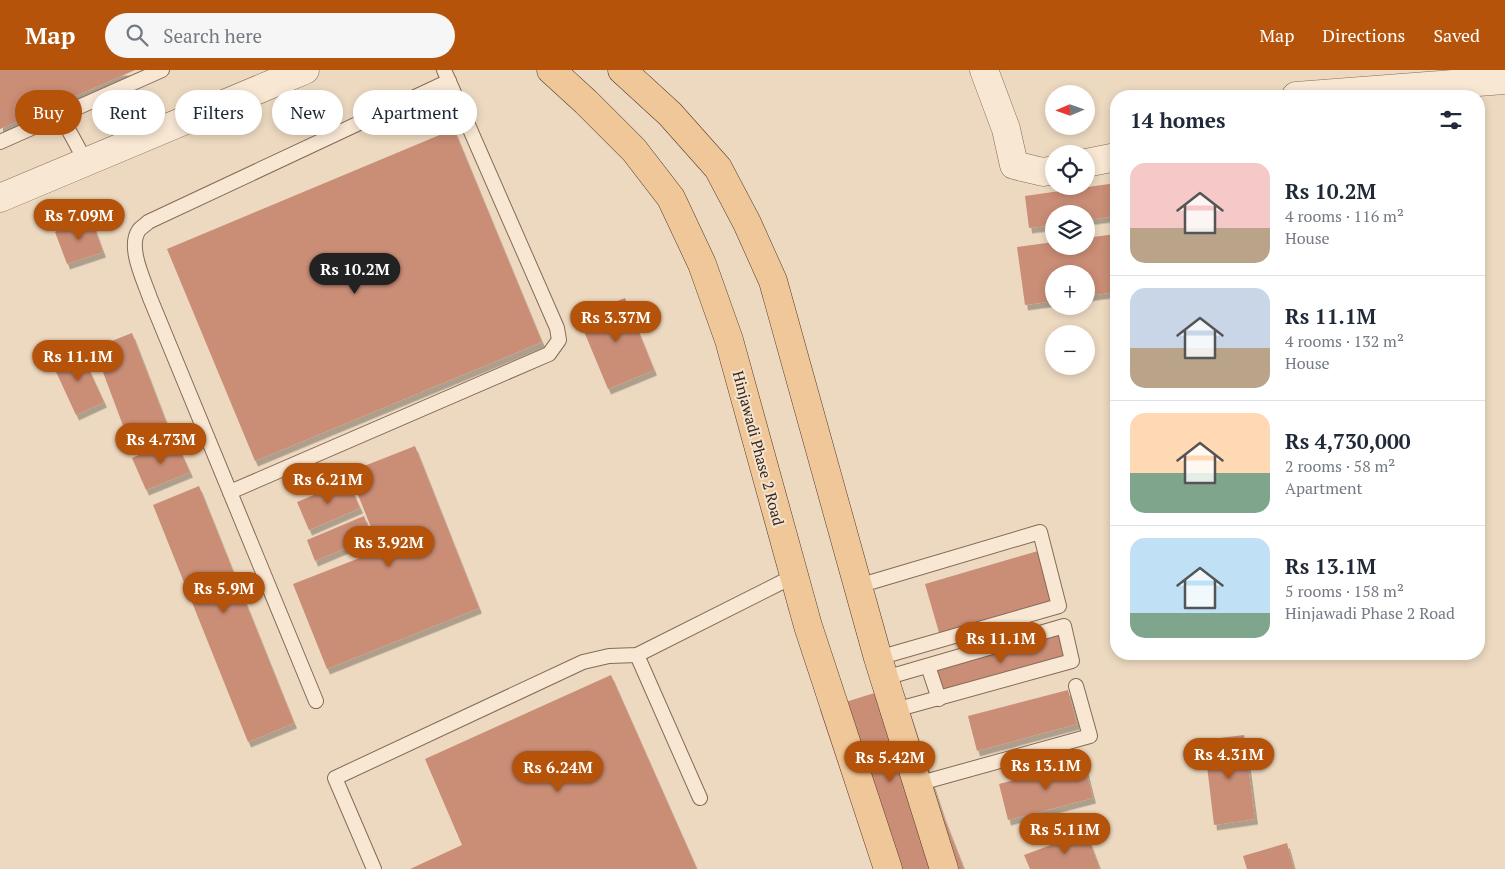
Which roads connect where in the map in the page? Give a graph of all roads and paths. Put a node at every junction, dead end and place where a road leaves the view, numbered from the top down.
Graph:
1 (162, 70) edge
2 (305, 70) edge
3 (551, 70) edge
4 (622, 70) edge
5 (984, 70) edge
6 (446, 76) edge
7 (1505, 80) edge
8 (1374, 90) edge
9 (82, 107) edge
10 (17, 135) edge
11 (72, 135) edge
12 (0, 142) edge
13 (1110, 158) edge
14 (1095, 161) edge
15 (86, 162) junction
16 (1045, 172) edge
17 (0, 198) edge
18 (230, 492) junction
19 (794, 576) junction
20 (858, 586) junction
21 (637, 655) junction
22 (928, 666) junction
23 (882, 668) junction
24 (1076, 686) dead end
25 (939, 699) junction
26 (316, 701) dead end
27 (895, 710) junction
28 (916, 784) junction
29 (700, 798) dead end
30 (374, 869) edge
31 (888, 869) edge
32 (944, 869) edge

1 - 9 lane
2 - 15 street
3 - 19 main road, Hinjawadi Phase 2 Road
4 - 20 main road
5 - 16 street
6 - 18 lane
6 - 18 lane
7 - 8 street
10 - 12 lane
11 - 15 lane
13 - 14 street
15 - 17 street
18 - 26 lane
19 - 21 lane
19 - 31 main road, Hinjawadi Phase 2 Road
20 - 23 main road
20 - 23 lane
21 - 29 lane
21 - 30 lane
22 - 23 lane
22 - 25 lane
22 - 25 lane
23 - 27 main road
24 - 28 lane
25 - 27 lane
27 - 28 main road
28 - 32 main road

